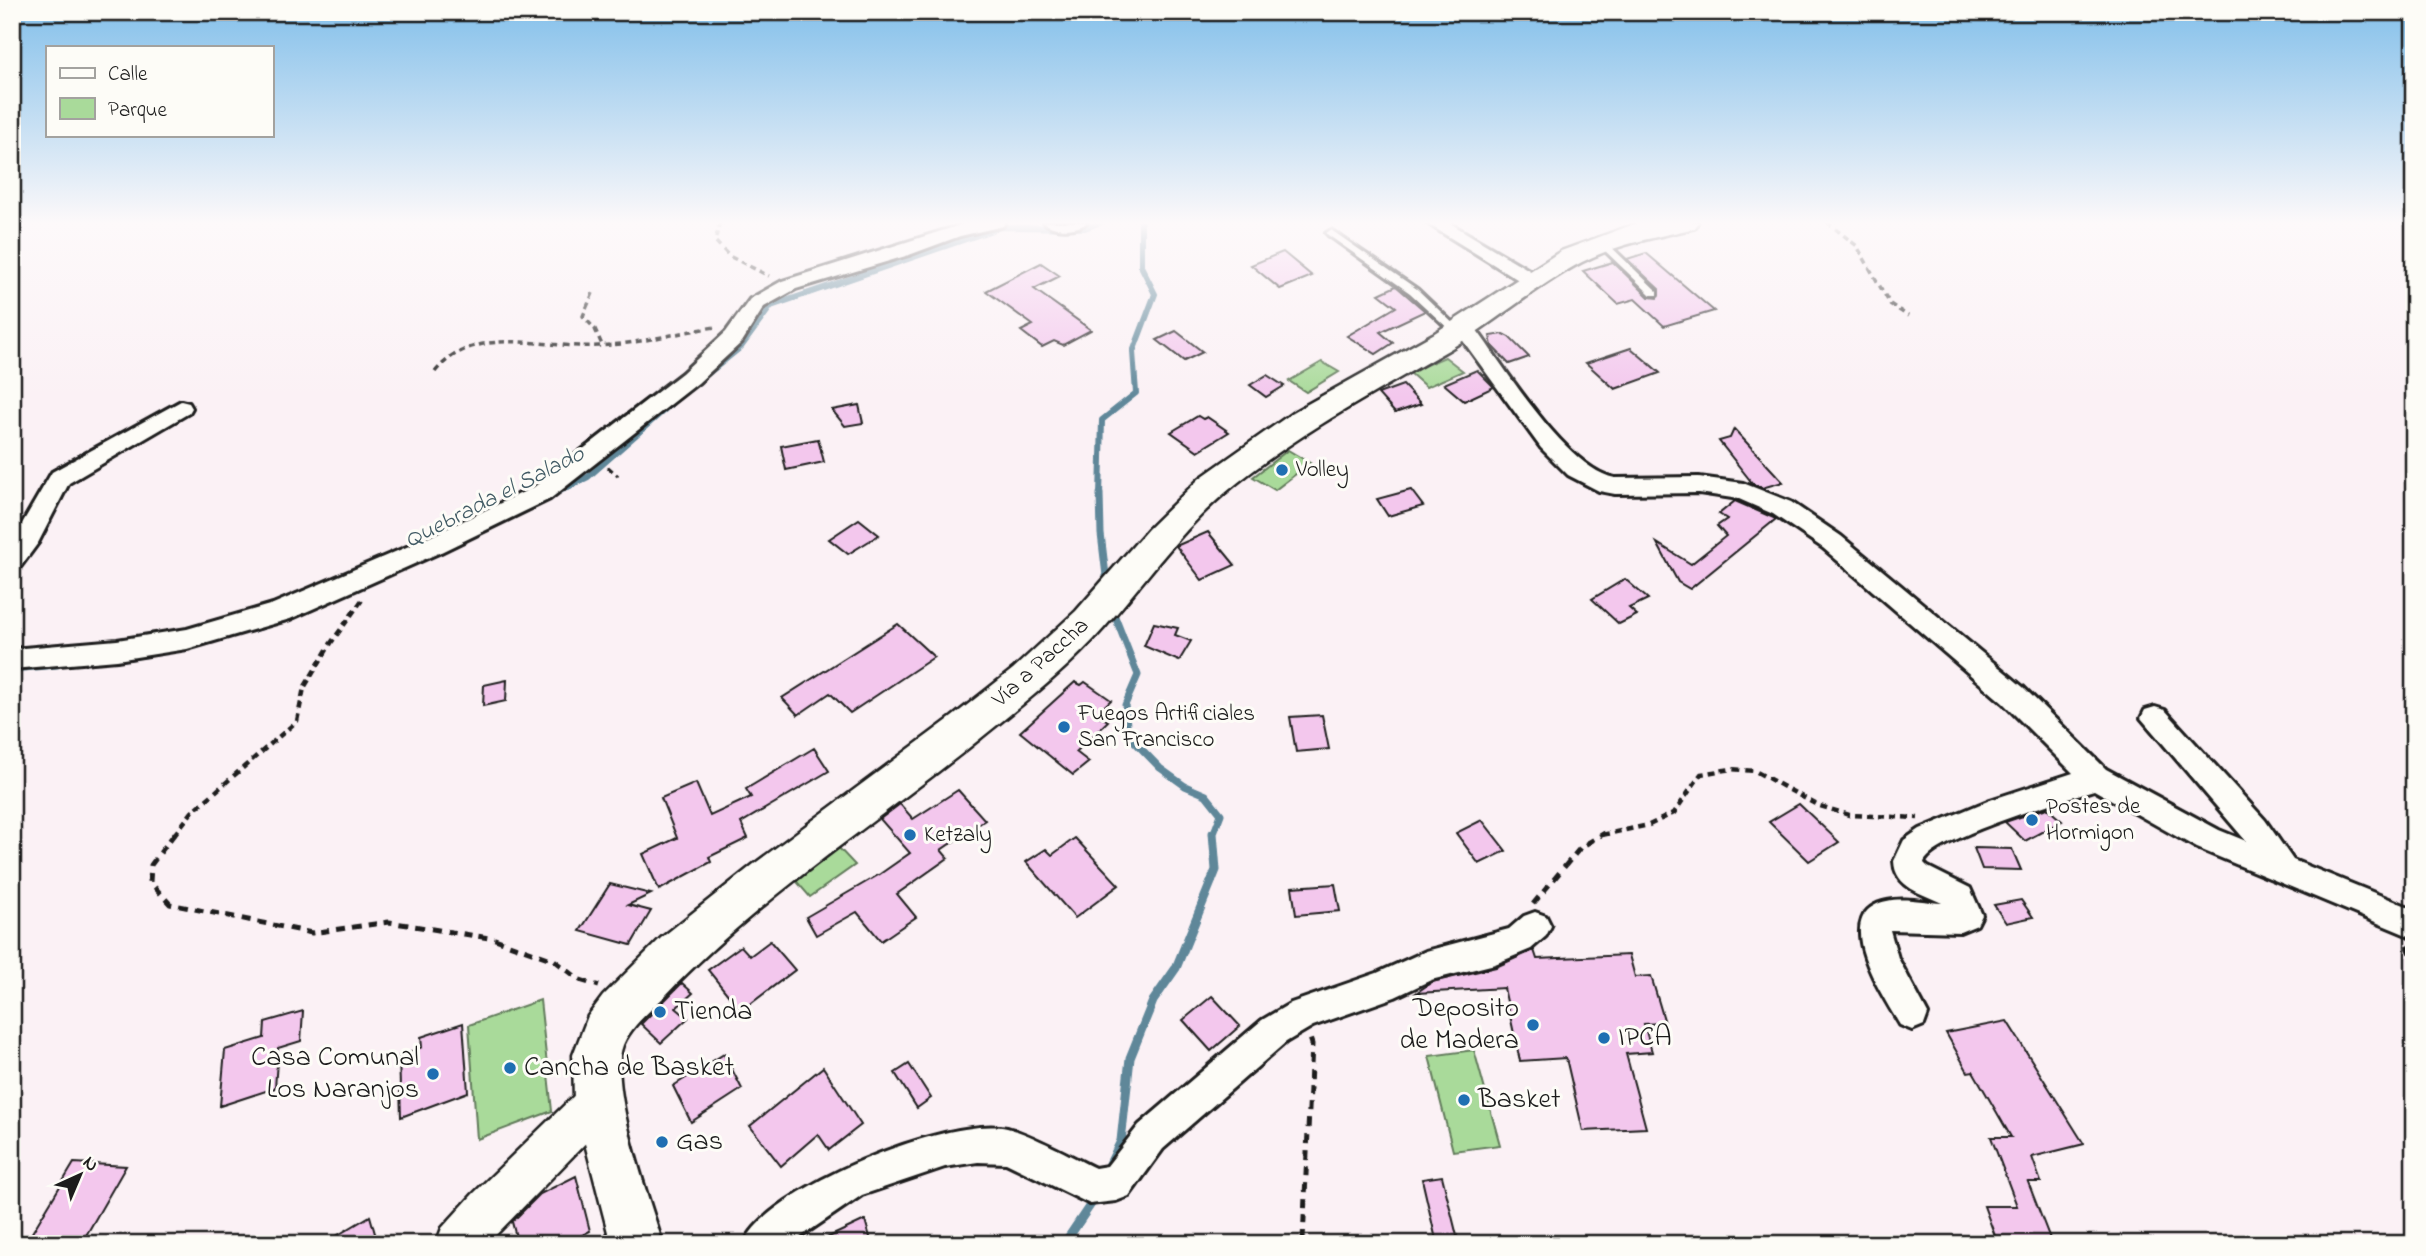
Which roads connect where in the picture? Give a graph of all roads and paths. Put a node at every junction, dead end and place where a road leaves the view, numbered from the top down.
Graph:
1 (779, 281) edge
2 (804, 281) edge
3 (1397, 281) edge
4 (1531, 281) edge
5 (1642, 281) edge
6 (1877, 281) edge
7 (789, 285) junction
8 (1654, 292) dead end
9 (593, 293) dead end
10 (1908, 316) dead end
11 (741, 325) junction
12 (1461, 329) junction
13 (602, 345) junction
14 (435, 372) dead end
15 (181, 408) dead end
16 (12, 560) edge
17 (368, 592) dead end
18 (12, 659) edge
19 (2155, 718) dead end
20 (2096, 777) junction
21 (1924, 818) dead end
22 (2281, 869) junction
23 (2414, 925) edge
24 (1535, 926) joint
25 (634, 996) junction
26 (1303, 1014) junction
27 (1912, 1014) dead end
28 (598, 1101) junction
29 (1303, 1240) dead end
30 (458, 1244) edge
31 (637, 1244) edge
32 (762, 1244) edge

1 - 7 path
2 - 7 street
3 - 12 lane
4 - 12 main road, Vía a Paccha
5 - 8 lane
6 - 10 path
7 - 11 street
9 - 13 path
11 - 13 path
11 - 18 street
12 - 20 street
12 - 25 main road, Vía a Paccha
13 - 14 path
15 - 16 street
17 - 25 path
19 - 22 street
20 - 22 street
20 - 27 street
21 - 24 path
22 - 23 street
24 - 26 street
25 - 28 main road, Vía a Paccha
26 - 29 path
26 - 32 street
28 - 30 street
28 - 31 main road, Vía a Paccha

